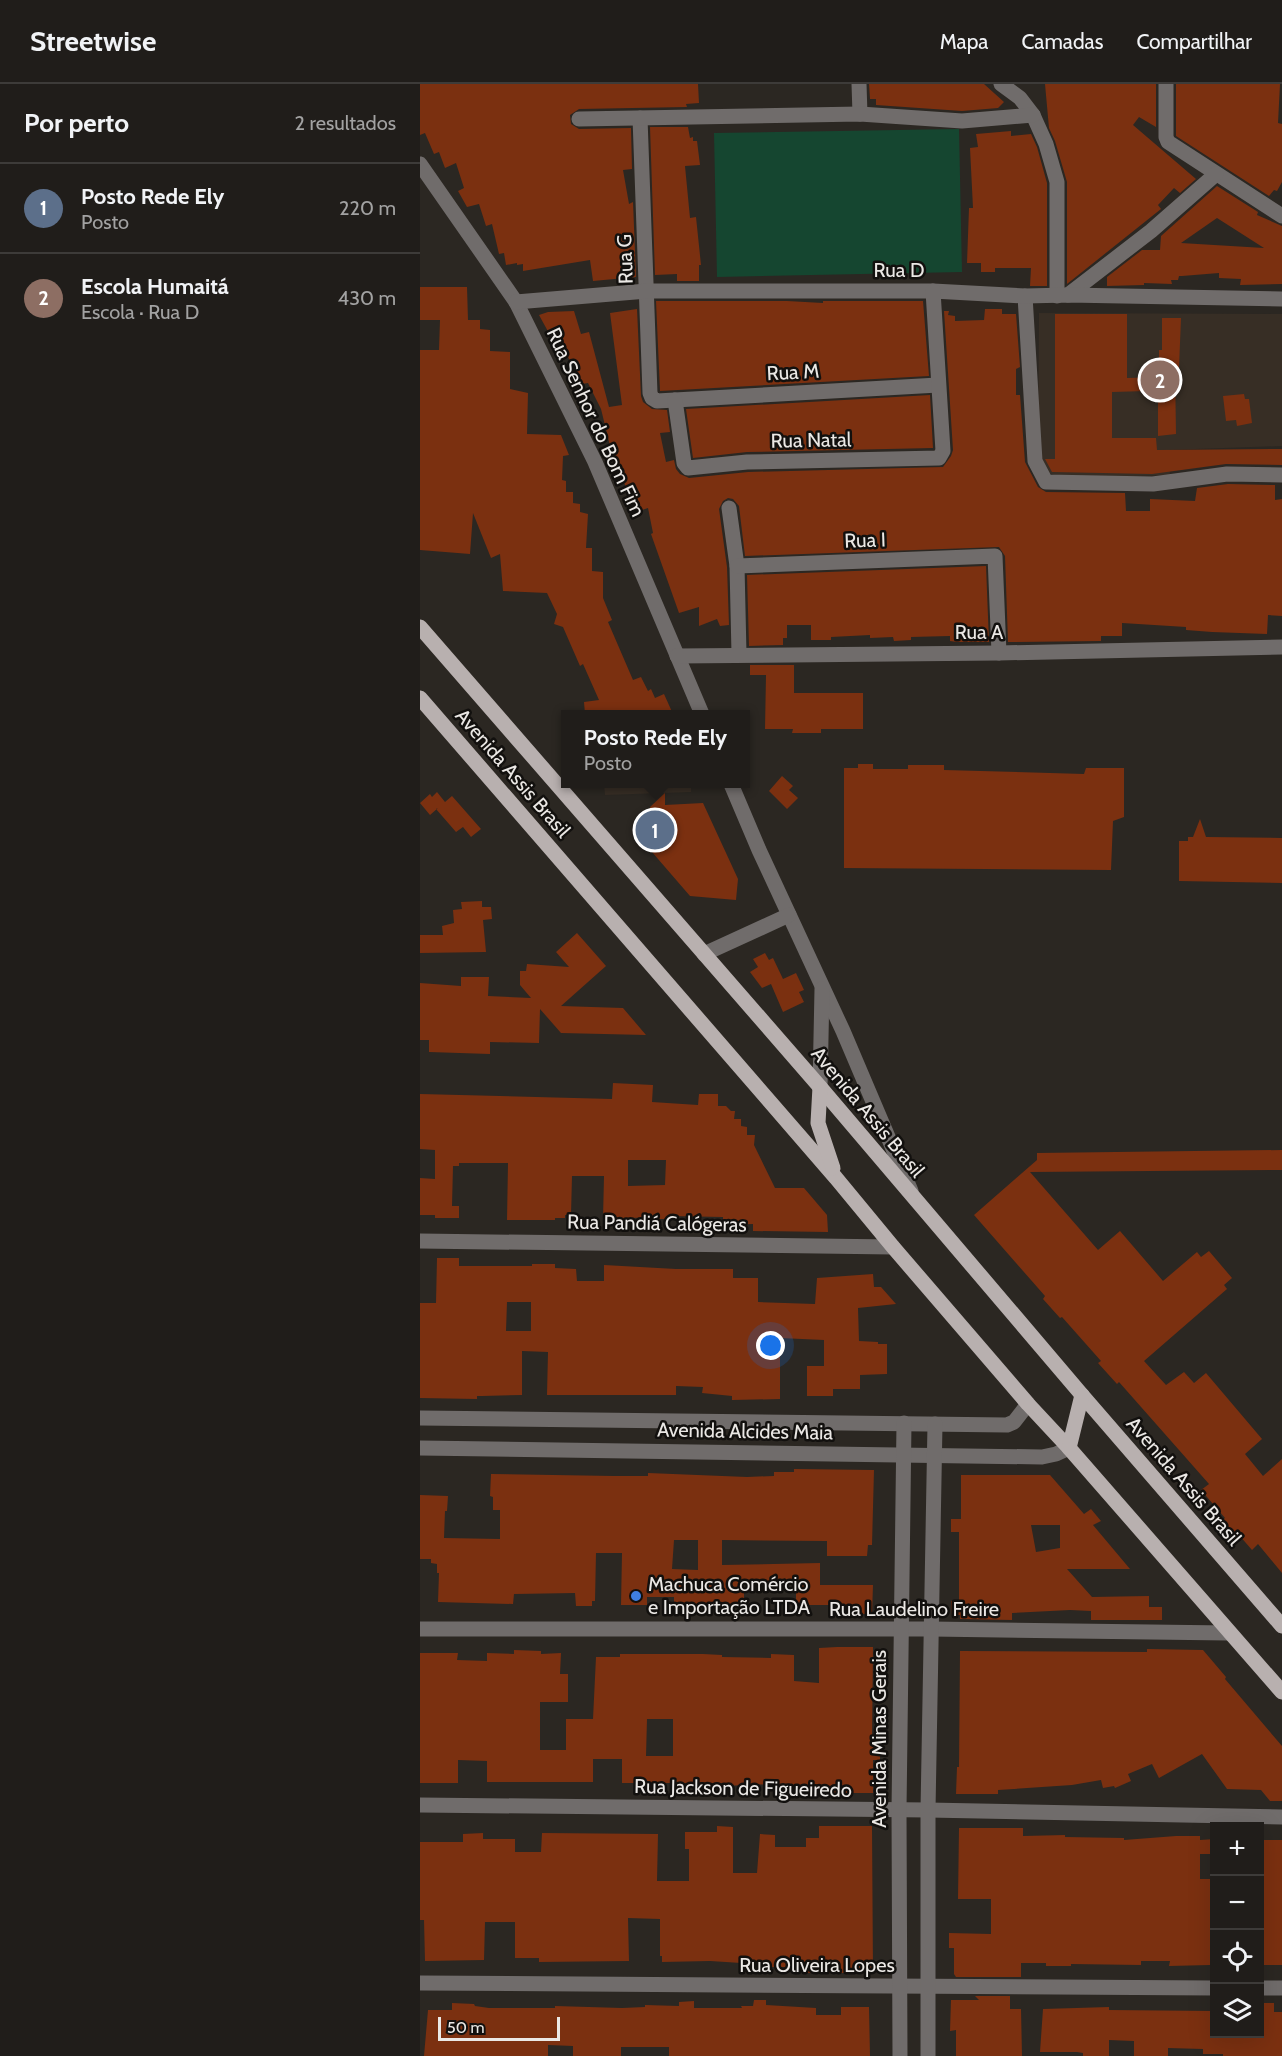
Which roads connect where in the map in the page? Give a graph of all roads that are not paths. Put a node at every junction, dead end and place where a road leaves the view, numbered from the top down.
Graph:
1 (859, 84) edge
2 (1001, 84) edge
3 (1166, 84) edge
4 (860, 114) junction
5 (1033, 115) junction
6 (640, 118) junction
7 (579, 119) dead end
8 (420, 164) edge
9 (1216, 174) junction
10 (1282, 216) edge
11 (647, 291) junction
12 (933, 291) junction
13 (1025, 296) junction
14 (1063, 296) junction
15 (1282, 299) edge
16 (516, 302) junction
17 (938, 385) junction
18 (652, 398) joint
19 (675, 400) junction
20 (1282, 476) edge
21 (729, 508) dead end
22 (737, 566) junction
23 (420, 627) edge
24 (1282, 647) edge
25 (999, 653) junction
26 (739, 654) junction
27 (677, 656) junction
28 (420, 698) edge
29 (700, 710) edge
30 (733, 788) edge
31 (789, 915) junction
32 (704, 954) junction
33 (822, 986) junction
34 (820, 1087) junction
35 (836, 1178) junction
36 (915, 1200) junction
37 (420, 1241) edge
38 (893, 1247) junction
39 (1082, 1395) junction
40 (1028, 1404) junction
41 (420, 1418) edge
42 (904, 1423) junction
43 (935, 1424) junction
44 (420, 1448) edge
45 (1069, 1448) junction
46 (903, 1454) junction
47 (934, 1455) junction
48 (1282, 1626) edge
49 (420, 1629) edge
50 (931, 1629) junction
51 (900, 1630) junction
52 (1228, 1633) junction
53 (1282, 1692) edge
54 (420, 1805) edge
55 (899, 1810) junction
56 (928, 1810) junction
57 (1282, 1817) edge
58 (420, 1983) edge
59 (900, 1986) junction
60 (928, 1987) junction
61 (1210, 1988) edge
62 (1264, 1988) edge
63 (1282, 1988) edge
64 (900, 2056) edge
65 (928, 2056) edge

1 - 4 street
2 - 5 street
3 - 9 street
4 - 5 street
4 - 6 street
5 - 14 street
6 - 7 street
6 - 11 street, Rua G
8 - 16 street, Rua Senhor do Bom Fim
9 - 10 street
9 - 14 street
11 - 12 street, Rua D
11 - 16 street, Rua D
11 - 18 street, Rua G
12 - 13 street, Rua D
12 - 17 street
13 - 14 street, Rua D
13 - 20 street
14 - 15 street, Rua D
16 - 27 street, Rua Senhor do Bom Fim
17 - 19 street, Rua M
17 - 19 street, Rua Natal
18 - 19 street, Rua M
21 - 22 street
22 - 25 street, Rua I
22 - 26 street
23 - 32 main road, Avenida Assis Brasil
24 - 25 street, Rua A
25 - 26 street, Rua A
26 - 27 street, Rua A
27 - 29 street, Rua Senhor do Bom Fim
28 - 35 main road, Avenida Assis Brasil
30 - 31 street
31 - 32 street
31 - 33 street
32 - 34 main road, Avenida Assis Brasil
33 - 34 street
33 - 36 street
34 - 35 main road
34 - 36 main road, Avenida Assis Brasil
35 - 38 main road, Avenida Assis Brasil
36 - 39 main road, Avenida Assis Brasil
37 - 38 street, Rua Pandiá Calógeras
38 - 40 main road, Avenida Assis Brasil
39 - 45 main road
39 - 48 main road, Avenida Assis Brasil
40 - 43 street, Avenida Alcides Maia
40 - 45 main road, Avenida Assis Brasil
41 - 42 street, Avenida Alcides Maia
42 - 43 street, Avenida Alcides Maia
42 - 46 street, Avenida Minas Gerais
43 - 47 street
44 - 46 street, Avenida Alcides Maia
45 - 47 street, Avenida Alcides Maia
45 - 52 main road, Avenida Assis Brasil
46 - 47 street, Avenida Alcides Maia
46 - 51 street, Avenida Minas Gerais
47 - 50 street
49 - 51 street, Rua Laudelino Freire
50 - 51 street, Rua Laudelino Freire
50 - 52 street, Rua Laudelino Freire
50 - 56 street
51 - 55 street, Avenida Minas Gerais
52 - 53 main road, Avenida Assis Brasil
54 - 55 street, Rua Jackson de Figueiredo
55 - 56 street, Rua Jackson de Figueiredo
55 - 59 street, Avenida Minas Gerais
56 - 57 street, Rua Jackson de Figueiredo
56 - 60 street
58 - 59 street, Rua Oliveira Lopes
59 - 60 street, Rua Oliveira Lopes
59 - 64 street, Avenida Minas Gerais
60 - 61 street, Rua Oliveira Lopes
60 - 65 street
62 - 63 street

